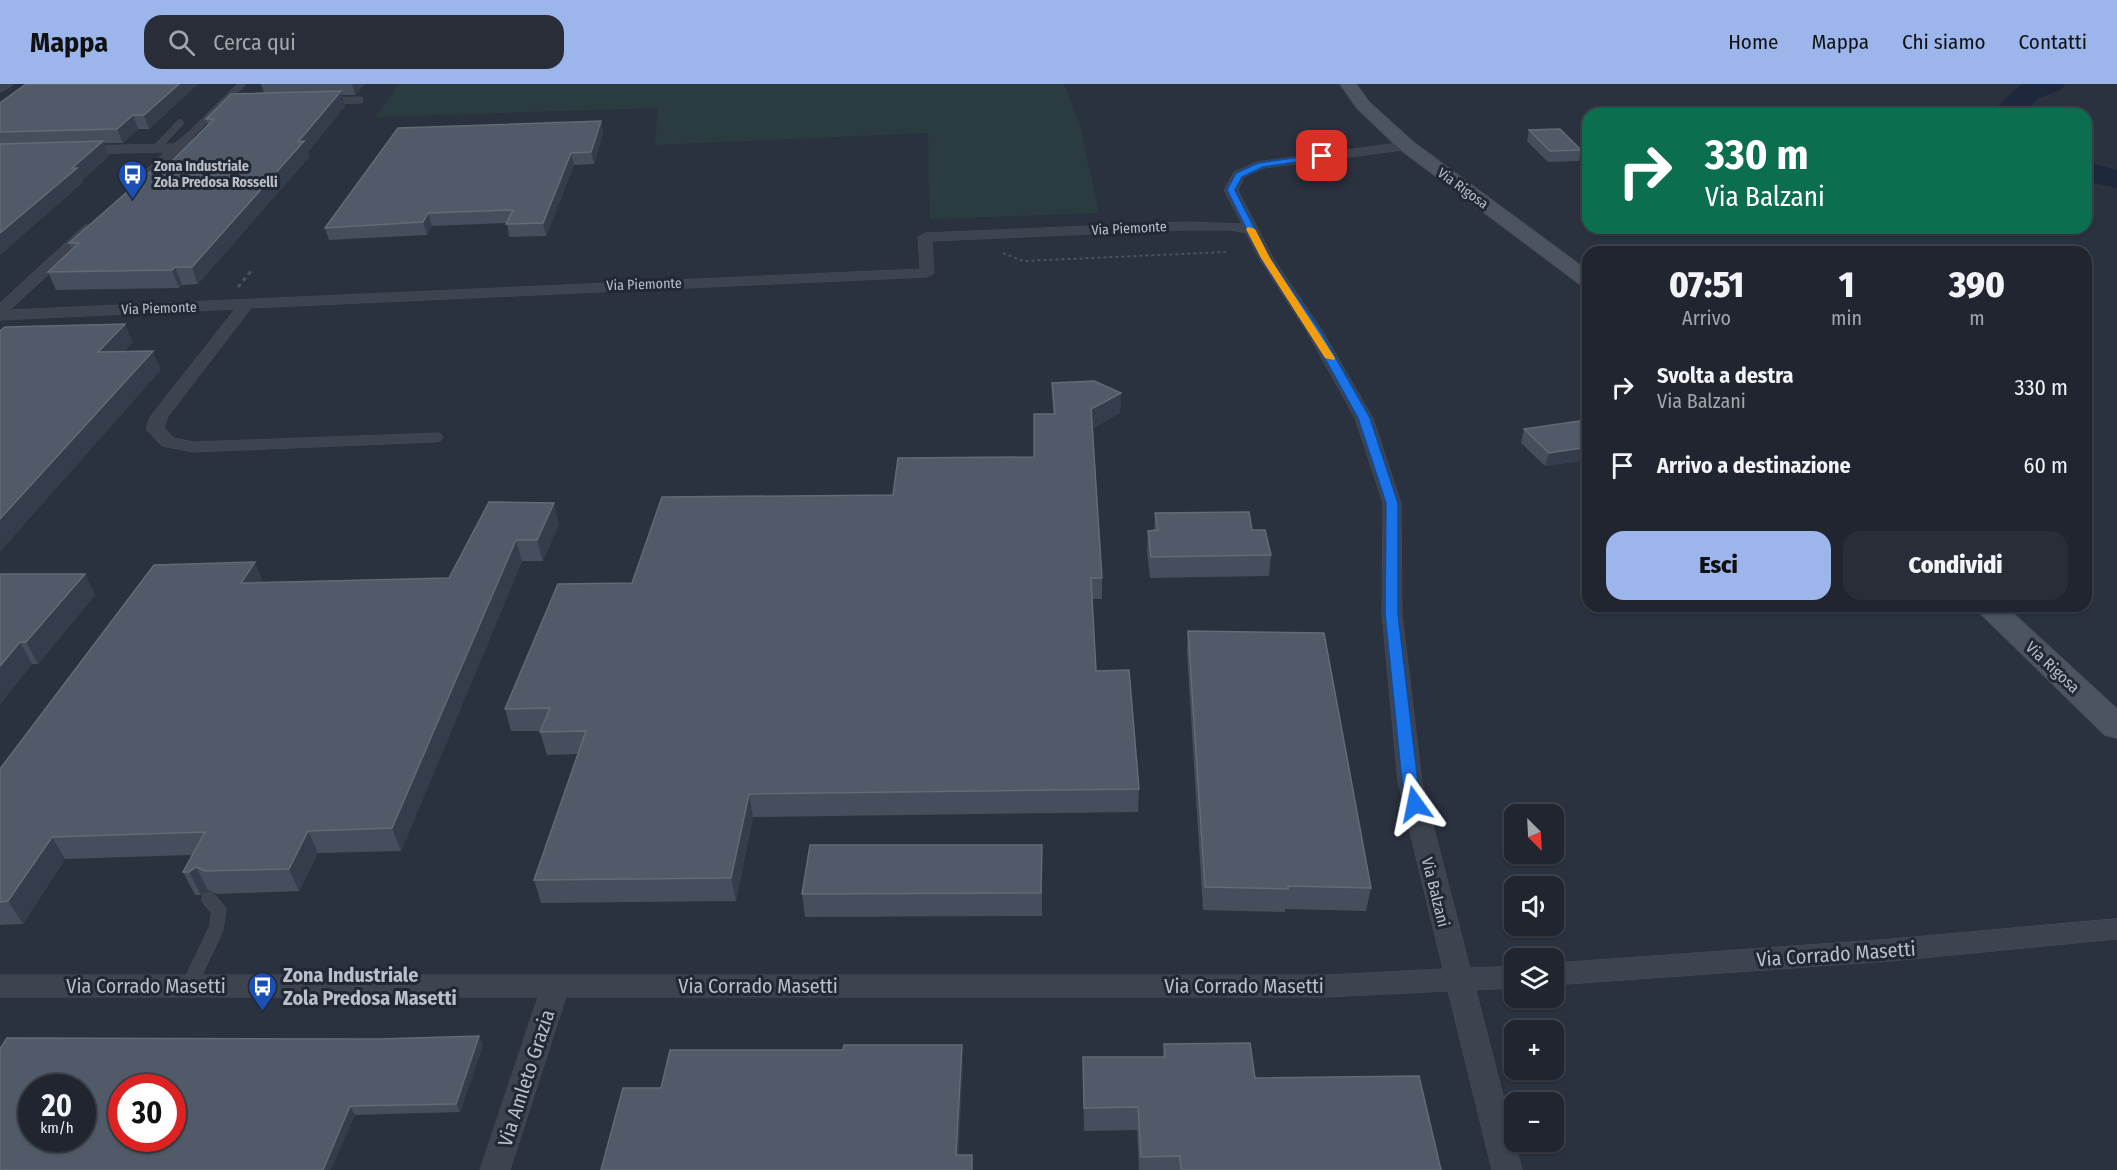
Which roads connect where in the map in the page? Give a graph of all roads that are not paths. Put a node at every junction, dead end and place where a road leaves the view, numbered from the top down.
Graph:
1 (9, 84) edge
2 (242, 84) edge
3 (1348, 84) edge
4 (0, 89) edge
5 (360, 100) dead end
6 (326, 101) edge
7 (222, 104) junction
8 (234, 104) edge
9 (180, 123) dead end
10 (188, 137) joint
11 (1407, 146) junction
12 (156, 148) junction
13 (177, 148) junction
14 (67, 150) edge
15 (128, 194) edge
16 (102, 217) edge
17 (1251, 230) junction
18 (1582, 277) edge
19 (246, 305) junction
20 (0, 313) edge
21 (434, 437) dead end
22 (1994, 612) edge
23 (2117, 728) edge
24 (209, 899) dead end
25 (2117, 929) edge
26 (1564, 973) edge
27 (1504, 978) edge
28 (1458, 981) junction
29 (556, 985) junction
30 (189, 986) junction
31 (0, 987) edge
32 (495, 1170) edge
33 (1507, 1170) edge

1 - 4 lane
2 - 7 lane
3 - 11 main road, Via Rigosa
5 - 6 lane
7 - 8 lane
7 - 10 lane
9 - 12 lane
10 - 13 street
11 - 17 street, Via Balzani
11 - 18 main road, Via Rigosa
12 - 13 street
12 - 14 street
13 - 15 street
16 - 20 street
17 - 19 street, Via Piemonte
17 - 28 street, Via Balzani
19 - 20 street, Via Piemonte
19 - 21 street
22 - 23 main road, Via Rigosa
24 - 30 lane
25 - 26 street, Via Corrado Masetti
27 - 28 street, Via Corrado Masetti
28 - 29 street, Via Corrado Masetti
28 - 33 street, Via Balzani
29 - 30 street, Via Corrado Masetti
29 - 32 street, Via Amleto Grazia
30 - 31 street, Via Corrado Masetti

